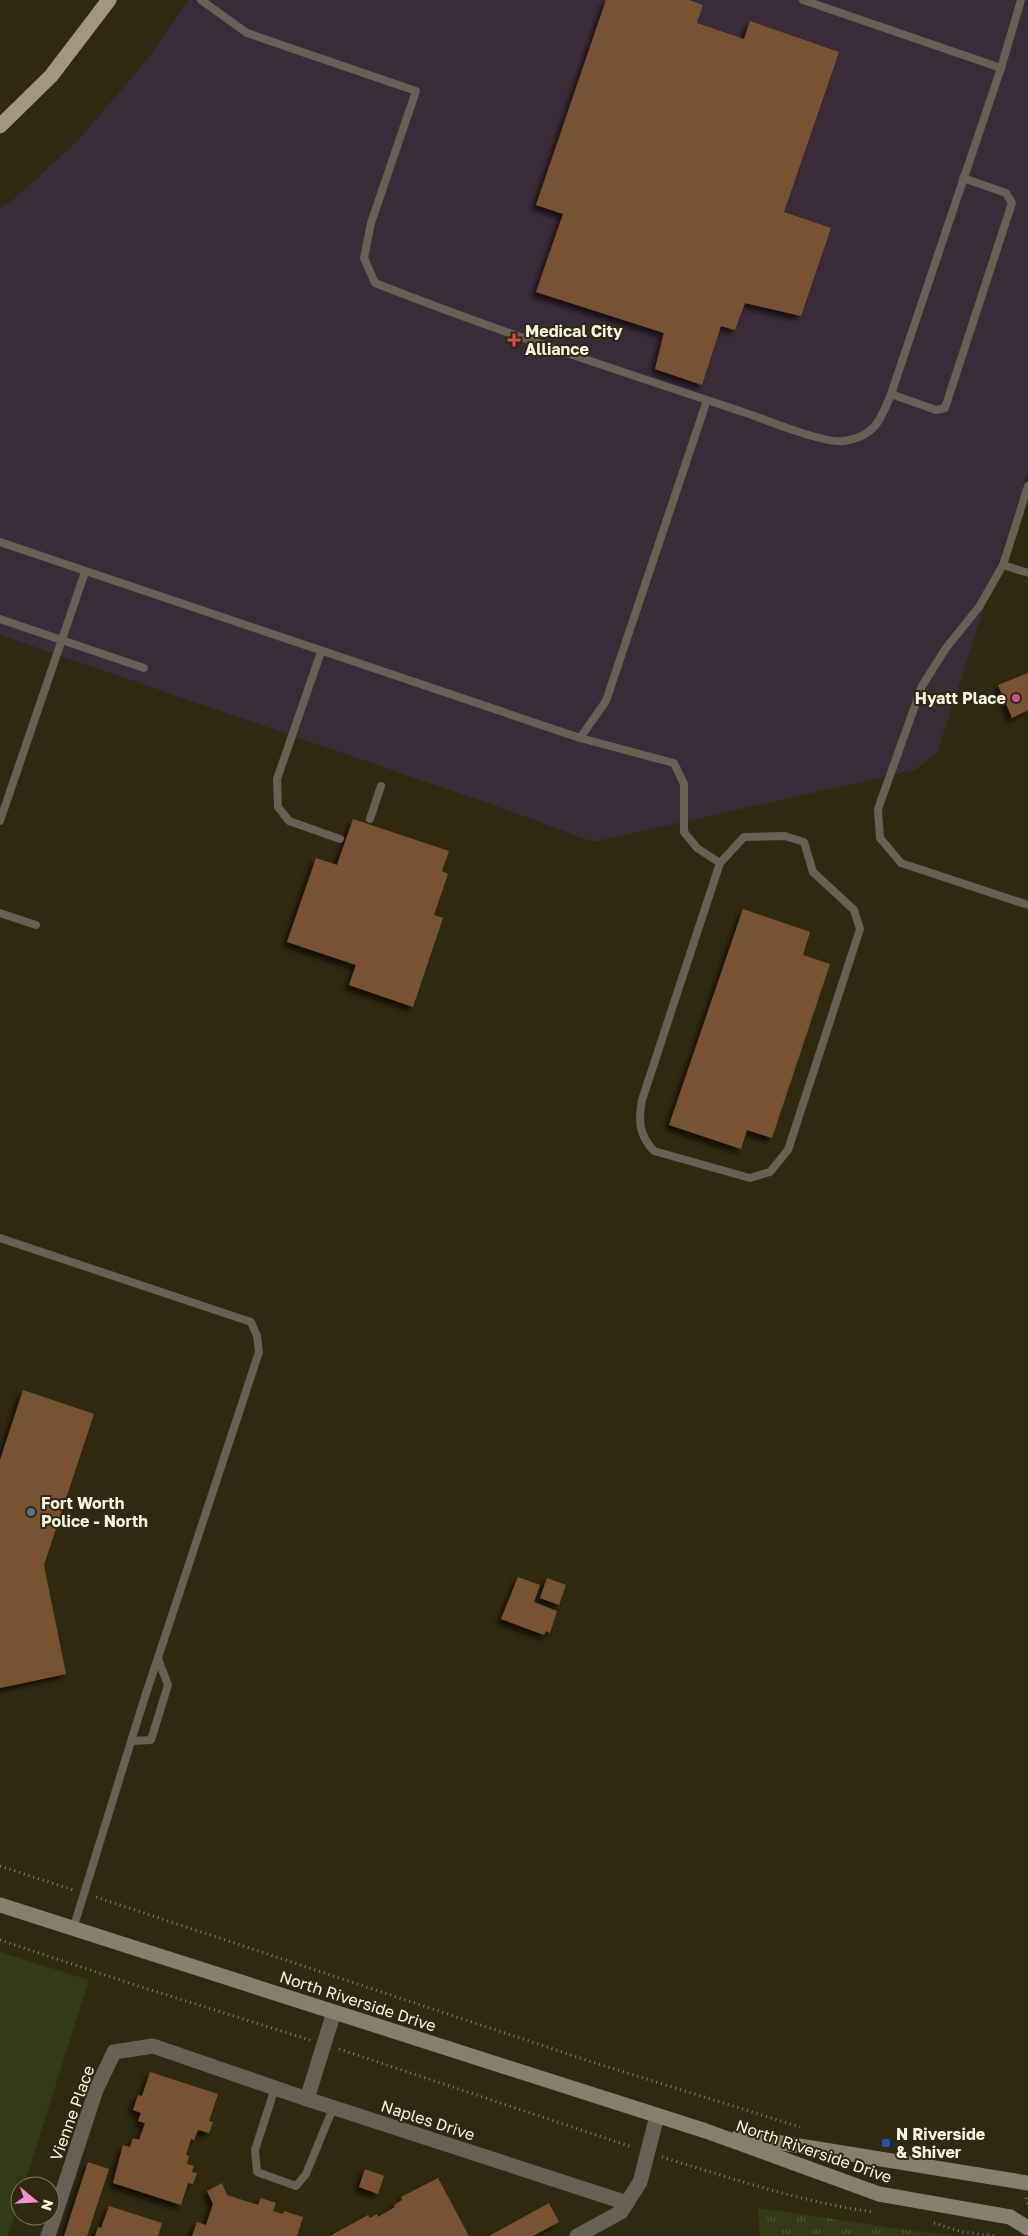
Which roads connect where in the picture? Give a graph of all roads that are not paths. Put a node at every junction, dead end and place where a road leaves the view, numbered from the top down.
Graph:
1 (109, 0) edge
2 (201, 0) edge
3 (803, 0) edge
4 (1021, 0) edge
5 (1001, 68) junction
6 (0, 126) edge
7 (963, 178) junction
8 (891, 394) junction
9 (707, 400) junction
10 (1028, 486) edge
11 (0, 542) edge
12 (1003, 565) junction
13 (85, 572) junction
14 (1028, 573) edge
15 (0, 619) edge
16 (60, 640) junction
17 (321, 652) junction
18 (144, 668) dead end
19 (580, 738) junction
20 (380, 786) dead end
21 (370, 819) dead end
22 (0, 821) edge
23 (340, 839) dead end
24 (720, 863) junction
25 (1028, 905) edge
26 (0, 913) edge
27 (36, 925) dead end
28 (0, 1238) edge
29 (158, 1659) junction
30 (132, 1741) junction
31 (0, 1905) edge
32 (73, 1929) junction
33 (334, 2012) junction
34 (275, 2088) junction
35 (307, 2100) junction
36 (333, 2108) junction
37 (657, 2116) junction
38 (706, 2131) junction
39 (1028, 2184) edge
40 (627, 2203) junction
41 (1028, 2228) edge
42 (48, 2236) edge
43 (577, 2236) edge

1 - 6 main road
2 - 9 lane
3 - 5 lane
4 - 5 lane
5 - 7 lane
7 - 8 lane
7 - 8 lane
8 - 9 lane
9 - 19 lane
10 - 12 lane
11 - 13 lane
12 - 14 lane
12 - 25 lane
13 - 16 lane
13 - 17 lane
15 - 16 lane
16 - 18 lane
16 - 22 lane
17 - 19 lane
17 - 23 lane
19 - 24 lane
20 - 21 lane
24 - 24 lane
26 - 27 lane
28 - 29 lane
29 - 30 lane
29 - 30 lane
30 - 32 lane
31 - 32 main road, North Riverside Drive
32 - 33 main road, North Riverside Drive
33 - 35 street
33 - 37 main road, North Riverside Drive
34 - 35 street, Vienne Place
34 - 36 lane
34 - 42 street, Vienne Place
35 - 36 street, Naples Drive
36 - 40 street, Naples Drive
37 - 38 main road, North Riverside Drive
37 - 40 street
38 - 39 main road, North Riverside Drive
38 - 41 main road, North Riverside Drive
40 - 43 street

